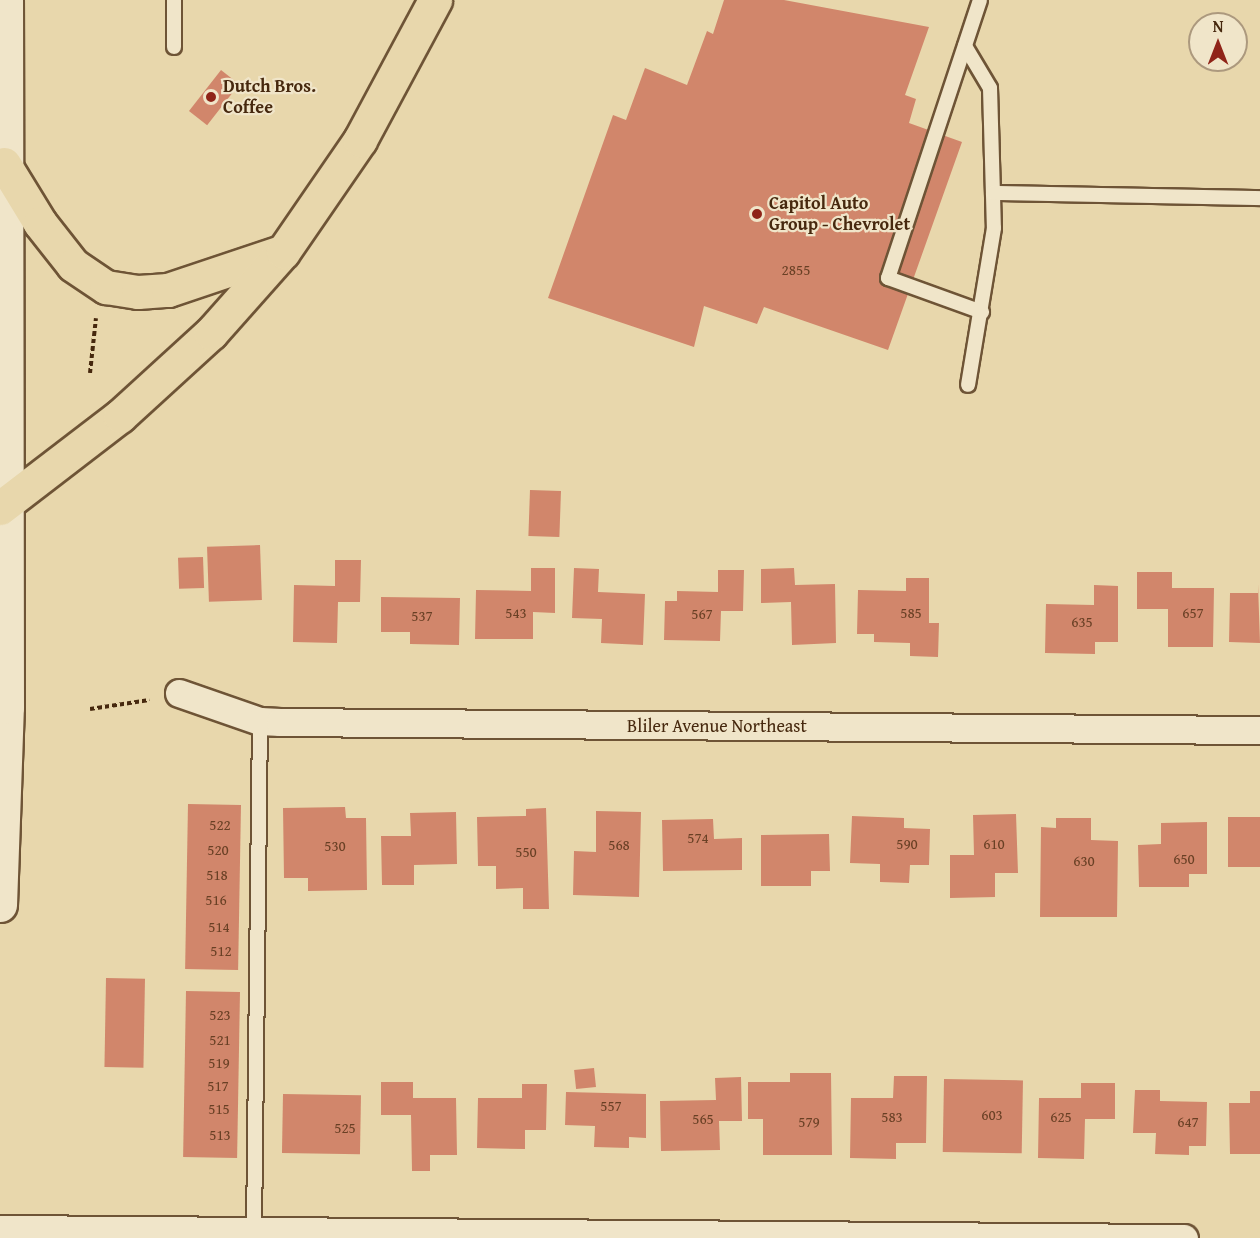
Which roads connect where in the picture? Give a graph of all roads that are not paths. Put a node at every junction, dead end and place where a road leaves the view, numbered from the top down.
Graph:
1 (6, 0) edge
2 (174, 0) edge
3 (435, 0) edge
4 (980, 0) edge
5 (965, 46) junction
6 (174, 47) dead end
7 (4, 164) junction
8 (993, 193) junction
9 (1260, 198) edge
10 (283, 252) junction
11 (982, 312) junction
12 (968, 385) dead end
13 (2, 507) edge
14 (179, 693) road end
15 (260, 721) junction
16 (1260, 730) edge
17 (0, 905) edge
18 (0, 1229) edge
19 (254, 1231) junction
20 (1184, 1238) edge

1 - 7 main road
2 - 6 lane
3 - 10 highway
4 - 5 lane
5 - 8 lane
5 - 11 lane
7 - 10 highway
7 - 13 main road
8 - 9 lane
8 - 11 lane
10 - 13 highway
11 - 12 lane
13 - 17 main road
14 - 15 street, Bliler Avenue Northeast
15 - 16 street, Bliler Avenue Northeast
15 - 19 lane
18 - 19 street
19 - 20 street

